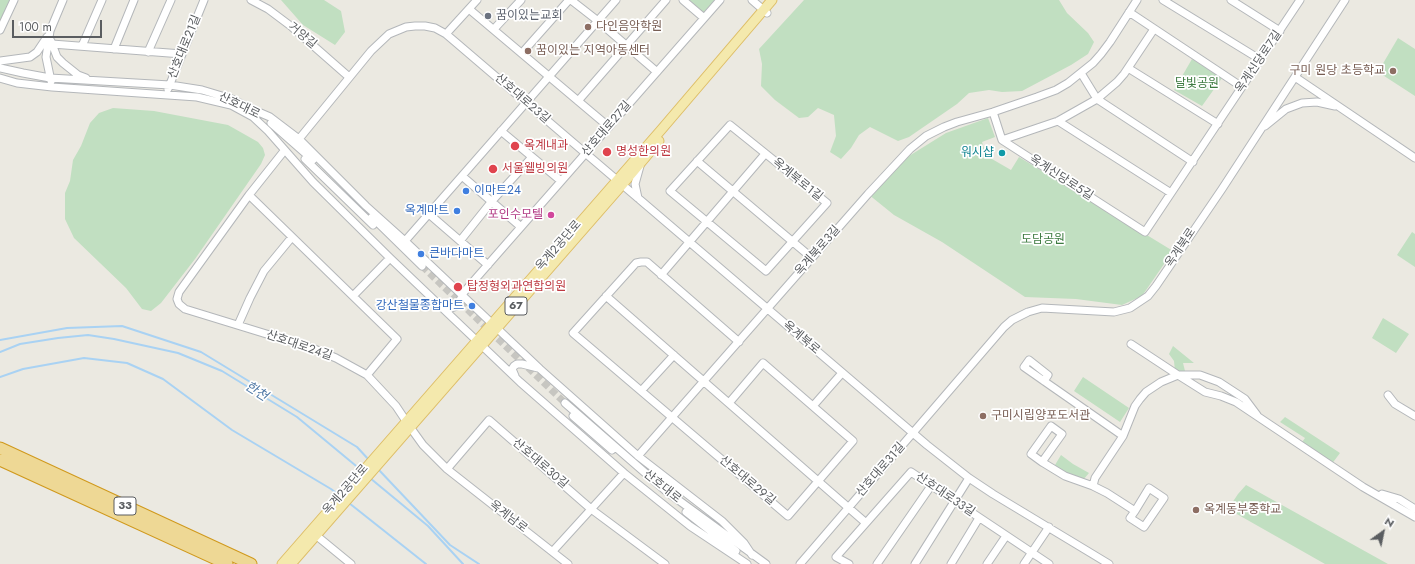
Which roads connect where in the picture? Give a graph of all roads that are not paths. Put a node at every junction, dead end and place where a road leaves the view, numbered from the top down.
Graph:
1 (14, 0) edge
2 (63, 0) edge
3 (102, 0) edge
4 (134, 0) edge
5 (171, 0) edge
6 (204, 0) edge
7 (251, 0) edge
8 (477, 0) edge
9 (521, 0) edge
10 (570, 0) edge
11 (616, 0) edge
12 (666, 0) edge
13 (683, 0) edge
14 (720, 0) edge
15 (752, 0) edge
16 (772, 0) edge
17 (778, 0) edge
18 (1137, 0) edge
19 (1163, 0) edge
20 (1232, 0) edge
21 (1300, 0) edge
22 (1345, 0) edge
23 (469, 9) junction
24 (765, 12) junction
25 (1129, 12) junction
26 (704, 18) junction
27 (598, 21) junction
28 (1154, 29) junction
29 (0, 30) edge
30 (494, 30) junction
31 (50, 31) junction
32 (1280, 31) junction
33 (446, 34) junction
34 (52, 44) junction
35 (626, 45) junction
36 (82, 46) junction
37 (114, 49) junction
38 (148, 52) junction
39 (182, 54) junction
40 (522, 54) junction
41 (1261, 60) junction
42 (0, 61) edge
43 (0, 68) edge
44 (1128, 68) junction
45 (657, 72) junction
46 (1081, 73) junction
47 (549, 76) junction
48 (349, 77) junction
49 (1295, 77) junction
50 (0, 78) edge
51 (50, 78) junction
52 (91, 80) junction
53 (170, 85) junction
54 (52, 87) junction
55 (1242, 88) junction
56 (166, 95) junction
57 (1097, 99) junction
58 (578, 101) junction
59 (526, 103) junction
60 (249, 108) junction
61 (1346, 111) junction
62 (993, 112) junction
63 (252, 116) junction
64 (1058, 121) junction
65 (1218, 124) junction
66 (609, 127) junction
67 (501, 131) junction
68 (1258, 133) junction
69 (299, 138) junction
70 (1002, 140) junction
71 (284, 151) junction
72 (585, 154) junction
73 (765, 154) junction
74 (532, 156) junction
75 (1415, 158) edge
76 (697, 161) junction
77 (641, 162) junction
78 (1193, 162) junction
79 (462, 176) junction
80 (561, 181) junction
81 (619, 183) junction
82 (733, 191) junction
83 (1172, 193) junction
84 (249, 195) junction
85 (638, 199) junction
86 (492, 201) junction
87 (429, 214) junction
88 (707, 222) junction
89 (521, 227) junction
90 (1145, 232) joint
91 (292, 237) junction
92 (405, 241) junction
93 (460, 241) junction
94 (689, 242) junction
95 (792, 242) junction
96 (390, 258) junction
97 (812, 258) junction
98 (488, 265) junction
99 (661, 275) junction
100 (462, 294) junction
101 (353, 296) junction
102 (606, 296) junction
103 (438, 304) junction
104 (767, 309) junction
105 (238, 326) junction
106 (494, 326) junction
107 (738, 342) junction
108 (478, 344) junction
109 (1131, 344) dead end
110 (674, 355) junction
111 (540, 369) junction
112 (842, 372) junction
113 (366, 375) junction
114 (1178, 375) junction
115 (516, 378) junction
116 (704, 381) junction
117 (1044, 381) dead end
118 (641, 391) junction
119 (1388, 395) dead end
120 (729, 403) junction
121 (813, 406) junction
122 (1415, 416) edge
123 (672, 417) junction
124 (1258, 418) junction
125 (408, 424) junction
126 (913, 433) junction
127 (1123, 436) junction
128 (0, 448) edge
129 (638, 456) junction
130 (0, 460) edge
131 (1042, 462) junction
132 (447, 469) junction
133 (911, 472) joint
134 (624, 473) junction
135 (969, 478) junction
136 (818, 481) junction
137 (931, 486) junction
138 (1093, 486) junction
139 (1363, 487) junction
140 (955, 502) junction
141 (1415, 504) edge
142 (848, 508) junction
143 (591, 509) junction
144 (1134, 511) junction
145 (1415, 514) edge
146 (979, 518) junction
147 (866, 523) junction
148 (1049, 527) junction
149 (313, 533) junction
150 (1006, 536) junction
151 (553, 552) junction
152 (1032, 553) junction
153 (752, 555) junction
154 (1105, 563) edge
155 (227, 564) edge
156 (251, 564) edge
157 (282, 564) edge
158 (291, 564) edge
159 (351, 564) edge
160 (568, 564) edge
161 (665, 564) edge
162 (747, 564) edge
163 (754, 564) edge
164 (766, 564) edge
165 (800, 564) edge
166 (849, 564) edge
167 (877, 564) edge
168 (915, 564) edge
169 (951, 564) edge
170 (988, 564) edge
171 (1024, 564) edge
172 (1049, 564) edge

1 - 29 street
2 - 31 street
3 - 36 street
4 - 37 street
5 - 38 street
6 - 39 street, 산호대로21길
7 - 48 street, 거양길
8 - 23 street
9 - 30 street
10 - 27 street
10 - 40 street
11 - 27 street
12 - 35 street
13 - 26 street
14 - 26 street, 산호대로27길
15 - 24 street
16 - 24 main road, 옥계2공단로 / 67
17 - 24 main road, 옥계2공단로 / 67
18 - 25 street
19 - 41 street
20 - 32 street
21 - 32 street, 옥계신당로7길
22 - 49 street, 옥계북로
23 - 30 street
23 - 33 street
24 - 77 main road, 옥계2공단로 / 67
24 - 81 main road, 옥계2공단로 / 67
25 - 28 street
25 - 46 street
26 - 45 street, 산호대로27길
27 - 35 street
27 - 47 street
28 - 44 street
28 - 55 street
30 - 40 street
31 - 34 street
31 - 42 street
31 - 51 street
32 - 41 street, 옥계신당로7길
33 - 48 street, 산호대로23길
33 - 59 street, 산호대로23길
34 - 36 street
34 - 52 street
35 - 45 street
35 - 58 street
36 - 37 street
37 - 38 street
38 - 39 street
39 - 53 street, 산호대로21길
40 - 47 street
41 - 55 street, 옥계신당로7길
43 - 51 street, 산호대로
44 - 57 street
44 - 65 street
45 - 66 street, 산호대로27길
46 - 57 street
46 - 62 street
47 - 58 street
47 - 59 street
48 - 69 street, 산호대로23길
49 - 61 street
49 - 68 street, 옥계북로
50 - 54 street, 산호대로
51 - 52 street, 산호대로
51 - 54 street
52 - 53 street, 산호대로
53 - 56 street, 산호대로21길
53 - 60 street, 산호대로
54 - 56 street, 산호대로
55 - 65 street, 옥계신당로7길
56 - 63 street, 산호대로
57 - 64 street
57 - 78 street
58 - 66 street
59 - 67 street
59 - 72 street, 산호대로23길
60 - 63 street, 산호대로
60 - 69 street
61 - 68 street
61 - 75 street
62 - 70 street
62 - 97 street, 옥계북로3길
63 - 71 street
64 - 70 street
64 - 83 street
65 - 78 street, 옥계신당로7길
66 - 72 street, 산호대로27길
67 - 74 street
67 - 79 street
68 - 126 street, 옥계북로
69 - 92 street
70 - 90 street, 옥계신당로5길
71 - 84 street, 산호대로24길
71 - 96 street
72 - 80 street, 산호대로27길
72 - 81 street, 산호대로23길
73 - 76 street, 옥계북로1길
73 - 82 street, 옥계북로1길
73 - 95 street, 옥계북로1길
74 - 80 street
74 - 86 street
76 - 82 street
76 - 88 street, 옥계북로1길
77 - 81 main road, 옥계2공단로 / 67
77 - 85 street
78 - 83 street, 옥계신당로7길
79 - 86 street
79 - 87 street
80 - 89 street, 산호대로27길
81 - 85 street, 옥계북로
81 - 106 main road, 옥계2공단로 / 67
82 - 88 street, 옥계북로1길
82 - 95 street
83 - 90 street, 옥계신당로7길
84 - 91 street
84 - 105 street, 산호대로24길
85 - 94 street, 옥계북로
86 - 89 street
86 - 93 street
87 - 92 street
87 - 93 street
88 - 94 street, 옥계북로1길
88 - 95 street, 옥계북로1길
89 - 98 street, 산호대로27길
91 - 101 street
91 - 105 street
92 - 100 street
93 - 98 street
94 - 99 street
94 - 104 street, 옥계북로
95 - 97 street
96 - 101 street
96 - 103 street
97 - 104 street, 옥계북로3길
98 - 100 street, 산호대로27길
99 - 102 street, 산호대로29길
99 - 107 street, 산호대로29길
100 - 103 street, 산호대로27길
100 - 106 street
101 - 113 street
102 - 110 street
102 - 118 street, 산호대로29길
103 - 108 street
104 - 107 street
104 - 112 street, 옥계북로
105 - 113 street, 산호대로24길
106 - 108 main road, 옥계2공단로 / 67
106 - 111 street
107 - 116 street
108 - 115 street
108 - 125 main road, 옥계2공단로 / 67
109 - 114 street
110 - 116 street
110 - 118 street
111 - 115 street
111 - 129 street
112 - 121 street
112 - 126 street, 옥계북로
113 - 125 street, 산호대로24길
114 - 124 street
114 - 124 street
114 - 127 street
115 - 134 street
116 - 120 street
116 - 123 street
117 - 127 street
118 - 123 street, 산호대로29길
119 - 122 street
120 - 121 street, 산호대로29길
120 - 136 street
121 - 136 street, 산호대로29길
123 - 129 street
123 - 136 street, 산호대로29길
124 - 139 street
125 - 132 street, 옥계남로
125 - 149 main road, 옥계2공단로 / 67
126 - 135 street, 옥계북로
126 - 142 street, 산호대로31길
127 - 138 street
128 - 156 highway, 33
129 - 153 street
130 - 155 highway, 33
131 - 131 street
131 - 138 street
132 - 143 street, 산호대로30길
132 - 151 street, 옥계남로
133 - 137 street, 산호대로33길
133 - 147 street, 산호대로31길
134 - 143 street
134 - 162 street
135 - 140 street
135 - 148 street, 옥계북로
136 - 142 street
137 - 140 street, 산호대로33길
137 - 167 street
138 - 144 street
139 - 141 street
139 - 145 street
140 - 146 street, 산호대로33길
140 - 168 street
142 - 147 street, 산호대로31길
142 - 165 street, 산호대로31길
143 - 151 street
143 - 161 street, 산호대로30길
144 - 144 street
146 - 150 street, 산호대로33길
146 - 169 street, 산호대로33길
147 - 166 street, 산호대로31길
148 - 152 street
148 - 154 street, 옥계북로
149 - 157 main road, 옥계2공단로 / 67
149 - 158 main road, 옥계2공단로 / 67
149 - 159 street
150 - 152 street, 산호대로33길
150 - 170 street
151 - 160 street, 옥계남로
152 - 171 street
152 - 172 street, 산호대로33길
153 - 163 street, 산호대로
153 - 164 street, 산호대로

